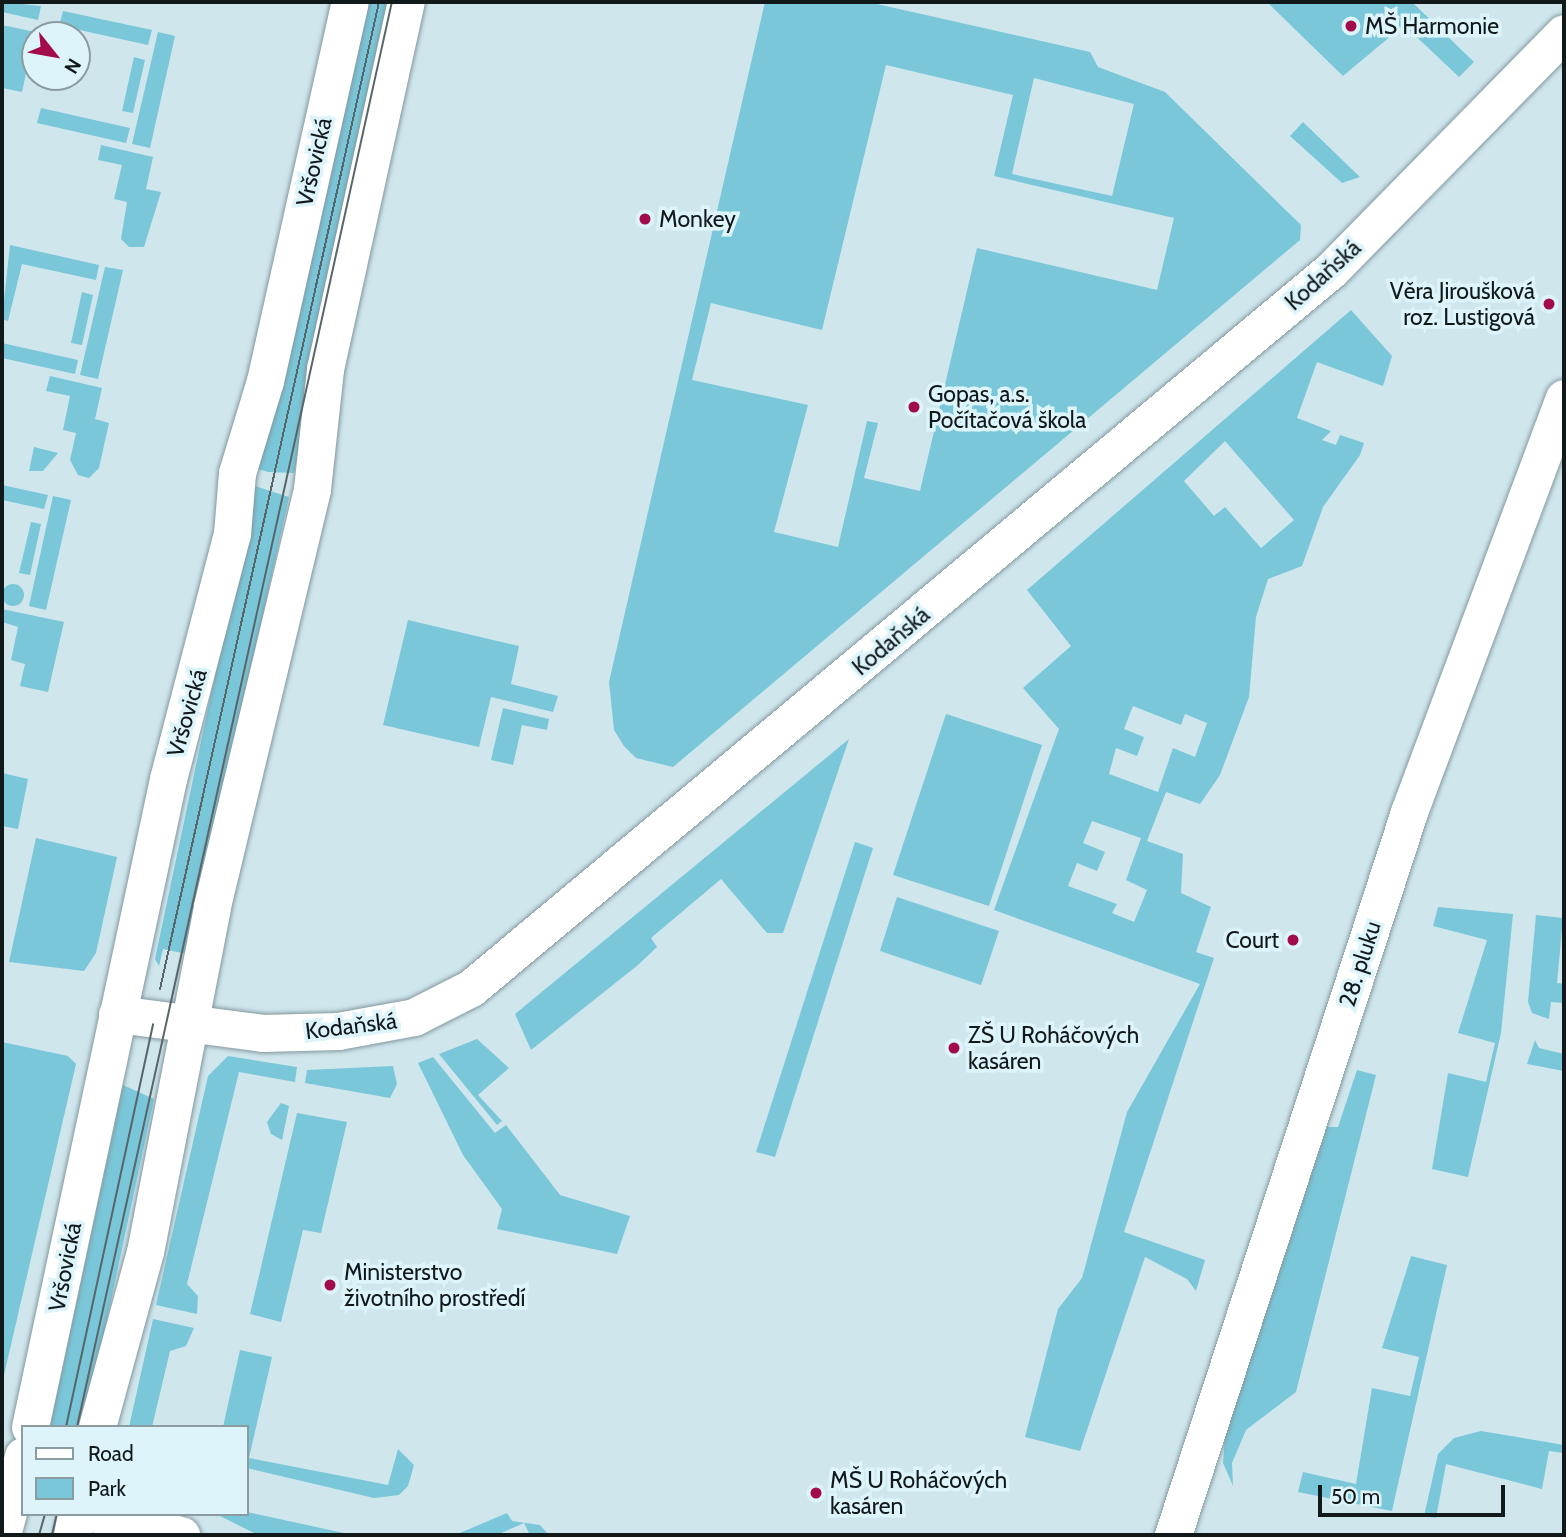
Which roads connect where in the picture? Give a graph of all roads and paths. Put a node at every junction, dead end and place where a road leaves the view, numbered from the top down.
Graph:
1 (350, 2) edge
2 (406, 2) edge
3 (1564, 33) edge
4 (1564, 398) edge
5 (117, 1014) junction
6 (192, 1023) junction
7 (30, 1425) edge
8 (98, 1425) edge
9 (21, 1464) edge
10 (12, 1498) edge
11 (76, 1516) edge
12 (104, 1516) edge
13 (2, 1535) edge
14 (72, 1535) edge
15 (181, 1535) edge
16 (1173, 1535) edge

1 - 5 main road, Vršovická
2 - 6 main road
3 - 6 main road, Kodaňská
4 - 16 main road, 28. pluku
5 - 6 main road, Kodaňská
5 - 7 main road, Vršovická
6 - 8 main road
9 - 10 main road
10 - 13 main road
11 - 14 main road
12 - 15 main road

